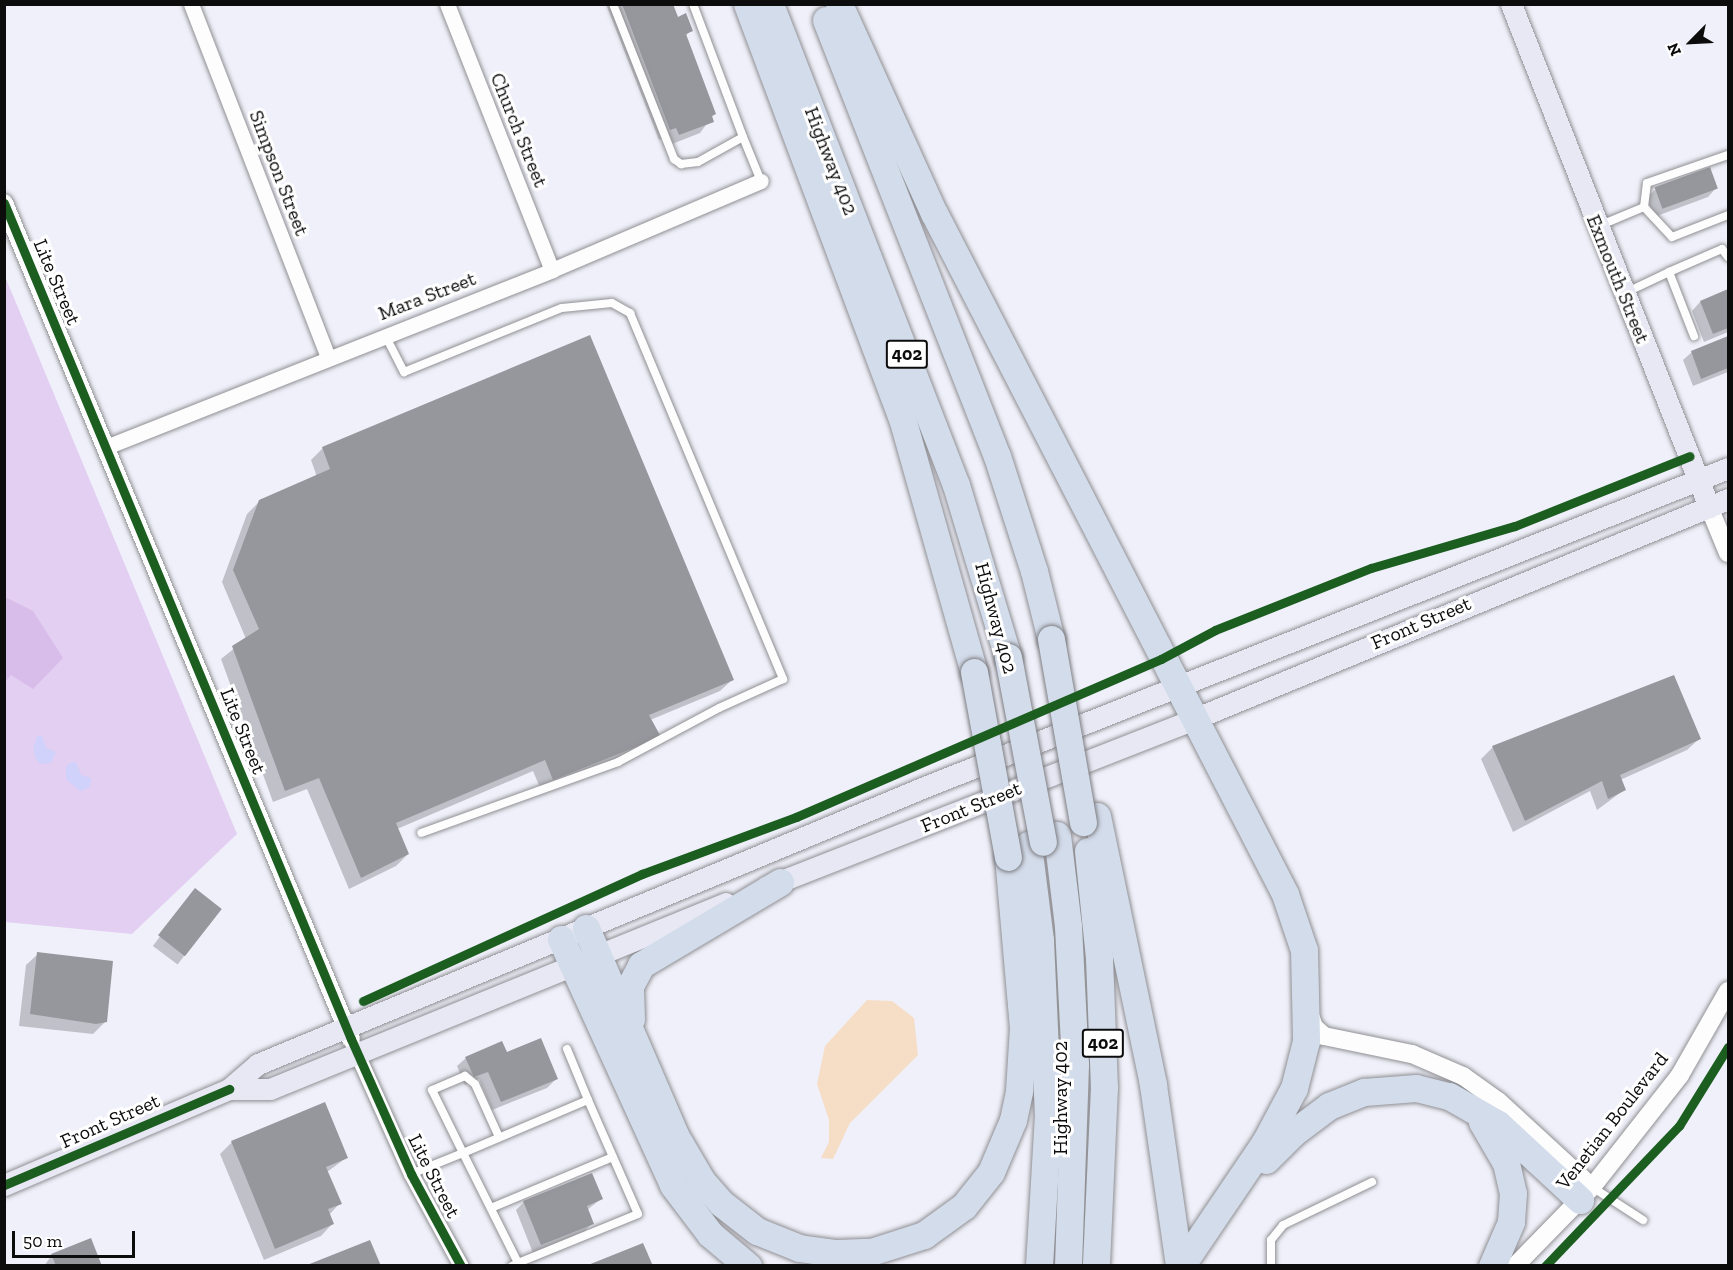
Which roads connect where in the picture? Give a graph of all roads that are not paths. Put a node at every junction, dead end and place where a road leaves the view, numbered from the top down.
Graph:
1 (191, 4) edge
2 (447, 4) edge
3 (613, 4) edge
4 (693, 4) edge
5 (747, 4) edge
6 (770, 4) edge
7 (788, 4) edge
8 (820, 4) edge
9 (839, 4) edge
10 (1511, 4) edge
11 (743, 137) junction
12 (1727, 153) edge
13 (761, 181) joint
14 (4, 203) edge
15 (1644, 207) junction
16 (1728, 215) edge
17 (1599, 226) junction
18 (1728, 257) edge
19 (552, 270) junction
20 (1669, 272) junction
21 (1623, 294) junction
22 (385, 335) junction
23 (1694, 336) dead end
24 (328, 357) junction
25 (106, 447) junction
26 (1728, 468) edge
27 (1699, 478) junction
28 (1719, 503) edge
29 (1728, 553) edge
30 (999, 661) junction
31 (1176, 686) junction
32 (1194, 719) junction
33 (1090, 819) junction
34 (421, 832) dead end
35 (1034, 845) junction
36 (780, 882) junction
37 (586, 928) junction
38 (561, 939) junction
39 (585, 961) junction
40 (1728, 991) edge
41 (1308, 1009) junction
42 (352, 1041) junction
43 (567, 1049) dead end
44 (641, 1052) junction
45 (588, 1100) junction
46 (1464, 1104) junction
47 (498, 1137) junction
48 (463, 1153) junction
49 (613, 1157) junction
50 (411, 1174) junction
51 (1372, 1182) dead end
52 (4, 1185) edge
53 (1586, 1194) junction
54 (491, 1208) junction
55 (1219, 1208) junction
56 (1643, 1220) dead end
57 (516, 1265) edge
58 (461, 1266) edge
59 (748, 1266) edge
60 (1039, 1266) edge
61 (1053, 1266) edge
62 (1068, 1266) edge
63 (1096, 1266) edge
64 (1180, 1266) edge
65 (1271, 1266) edge
66 (1492, 1266) edge
67 (1515, 1266) edge

1 - 24 street, Simpson Street
2 - 19 street, Church Street
3 - 11 lane
4 - 11 lane
5 - 30 highway
6 - 30 highway, Highway 402 / 402
7 - 30 highway
8 - 33 highway, 402, bridge
9 - 31 highway
10 - 17 main road, Exmouth Street
11 - 13 lane
12 - 15 lane
13 - 19 street, Mara Street
14 - 25 street, Lite Street
15 - 16 lane
15 - 17 lane
17 - 21 main road, Exmouth Street
18 - 20 lane
19 - 22 street, Mara Street
20 - 21 lane
20 - 23 lane
21 - 27 main road, Exmouth Street
22 - 24 street, Mara Street
22 - 34 lane
24 - 25 street, Mara Street
25 - 42 street, Lite Street
26 - 27 main road, Front Street
27 - 28 main road, Exmouth Street
27 - 31 main road, Front Street
28 - 29 street, Exmouth Street
28 - 32 main road, Front Street
30 - 35 highway, Highway 402 / 402, bridge
30 - 35 highway, bridge
31 - 32 highway
31 - 37 main road, Front Street
32 - 36 main road, Front Street
32 - 41 highway
33 - 63 highway, 402
33 - 64 highway
35 - 44 highway
35 - 60 highway
35 - 61 highway, Highway 402 / 402
35 - 62 highway
36 - 39 main road, Front Street
36 - 44 highway
37 - 38 main road, Front Street
37 - 39 highway
38 - 39 highway
38 - 42 main road, Front Street
39 - 42 main road, Front Street
39 - 44 highway
39 - 59 highway
40 - 53 street, Venetian Boulevard
41 - 53 street
41 - 55 highway
42 - 50 street, Lite Street
42 - 52 main road, Front Street
43 - 45 lane
45 - 47 lane
45 - 49 lane
46 - 53 highway
46 - 55 highway
46 - 66 highway
47 - 48 lane
47 - 48 lane
48 - 50 lane
48 - 54 lane
49 - 54 lane
49 - 57 lane
50 - 58 street, Lite Street
51 - 65 lane
53 - 56 lane
53 - 67 street, Venetian Boulevard
54 - 57 lane
55 - 64 highway

